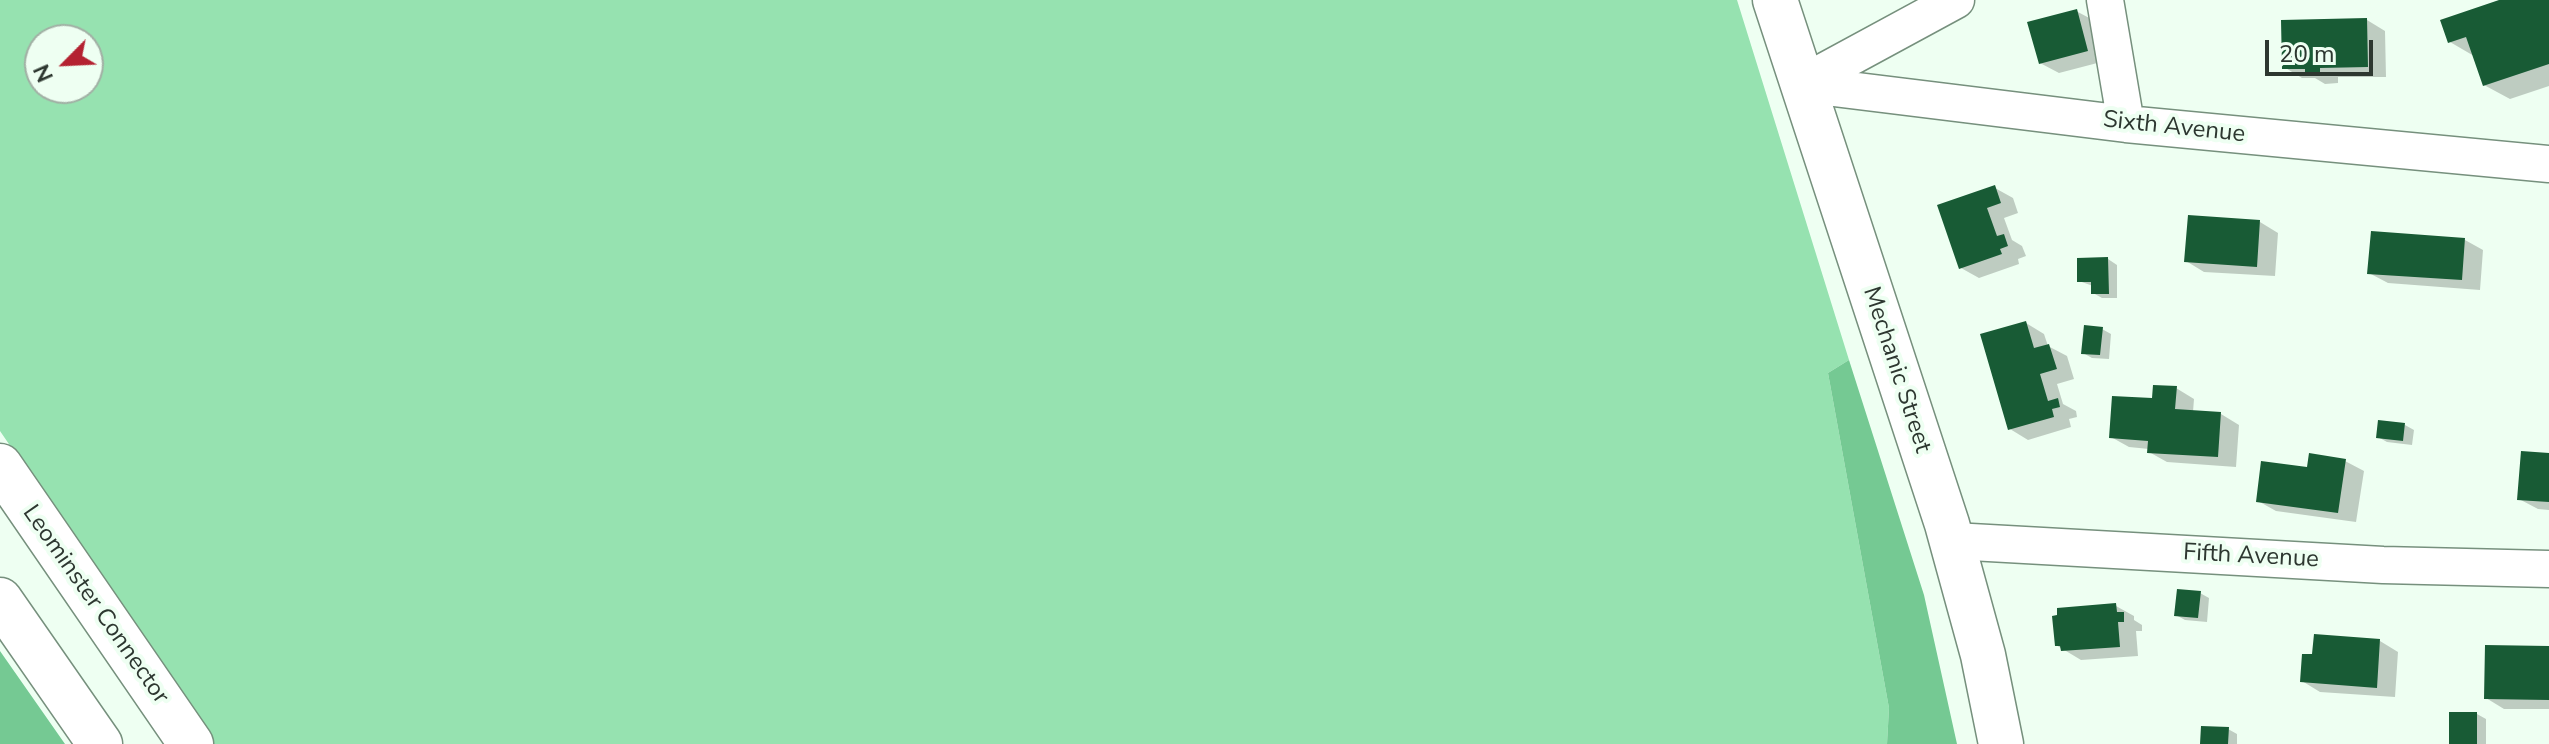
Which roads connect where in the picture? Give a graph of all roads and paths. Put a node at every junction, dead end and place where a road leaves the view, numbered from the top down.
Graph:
1 (1775, 0) edge
2 (1956, 0) edge
3 (2105, 0) edge
4 (1801, 84) junction
5 (2126, 124) junction
6 (2549, 164) edge
7 (0, 466) edge
8 (1953, 541) junction
9 (2549, 569) edge
10 (0, 600) edge
11 (100, 744) edge
12 (191, 744) edge
13 (2001, 744) edge

1 - 4 main road, Mechanic Street
2 - 4 street
3 - 5 street
4 - 5 street, Sixth Avenue
4 - 8 main road, Mechanic Street
5 - 6 street, Sixth Avenue
7 - 12 main road, Leominster Connector
8 - 9 street, Fifth Avenue
8 - 13 main road, Mechanic Street
10 - 11 main road

